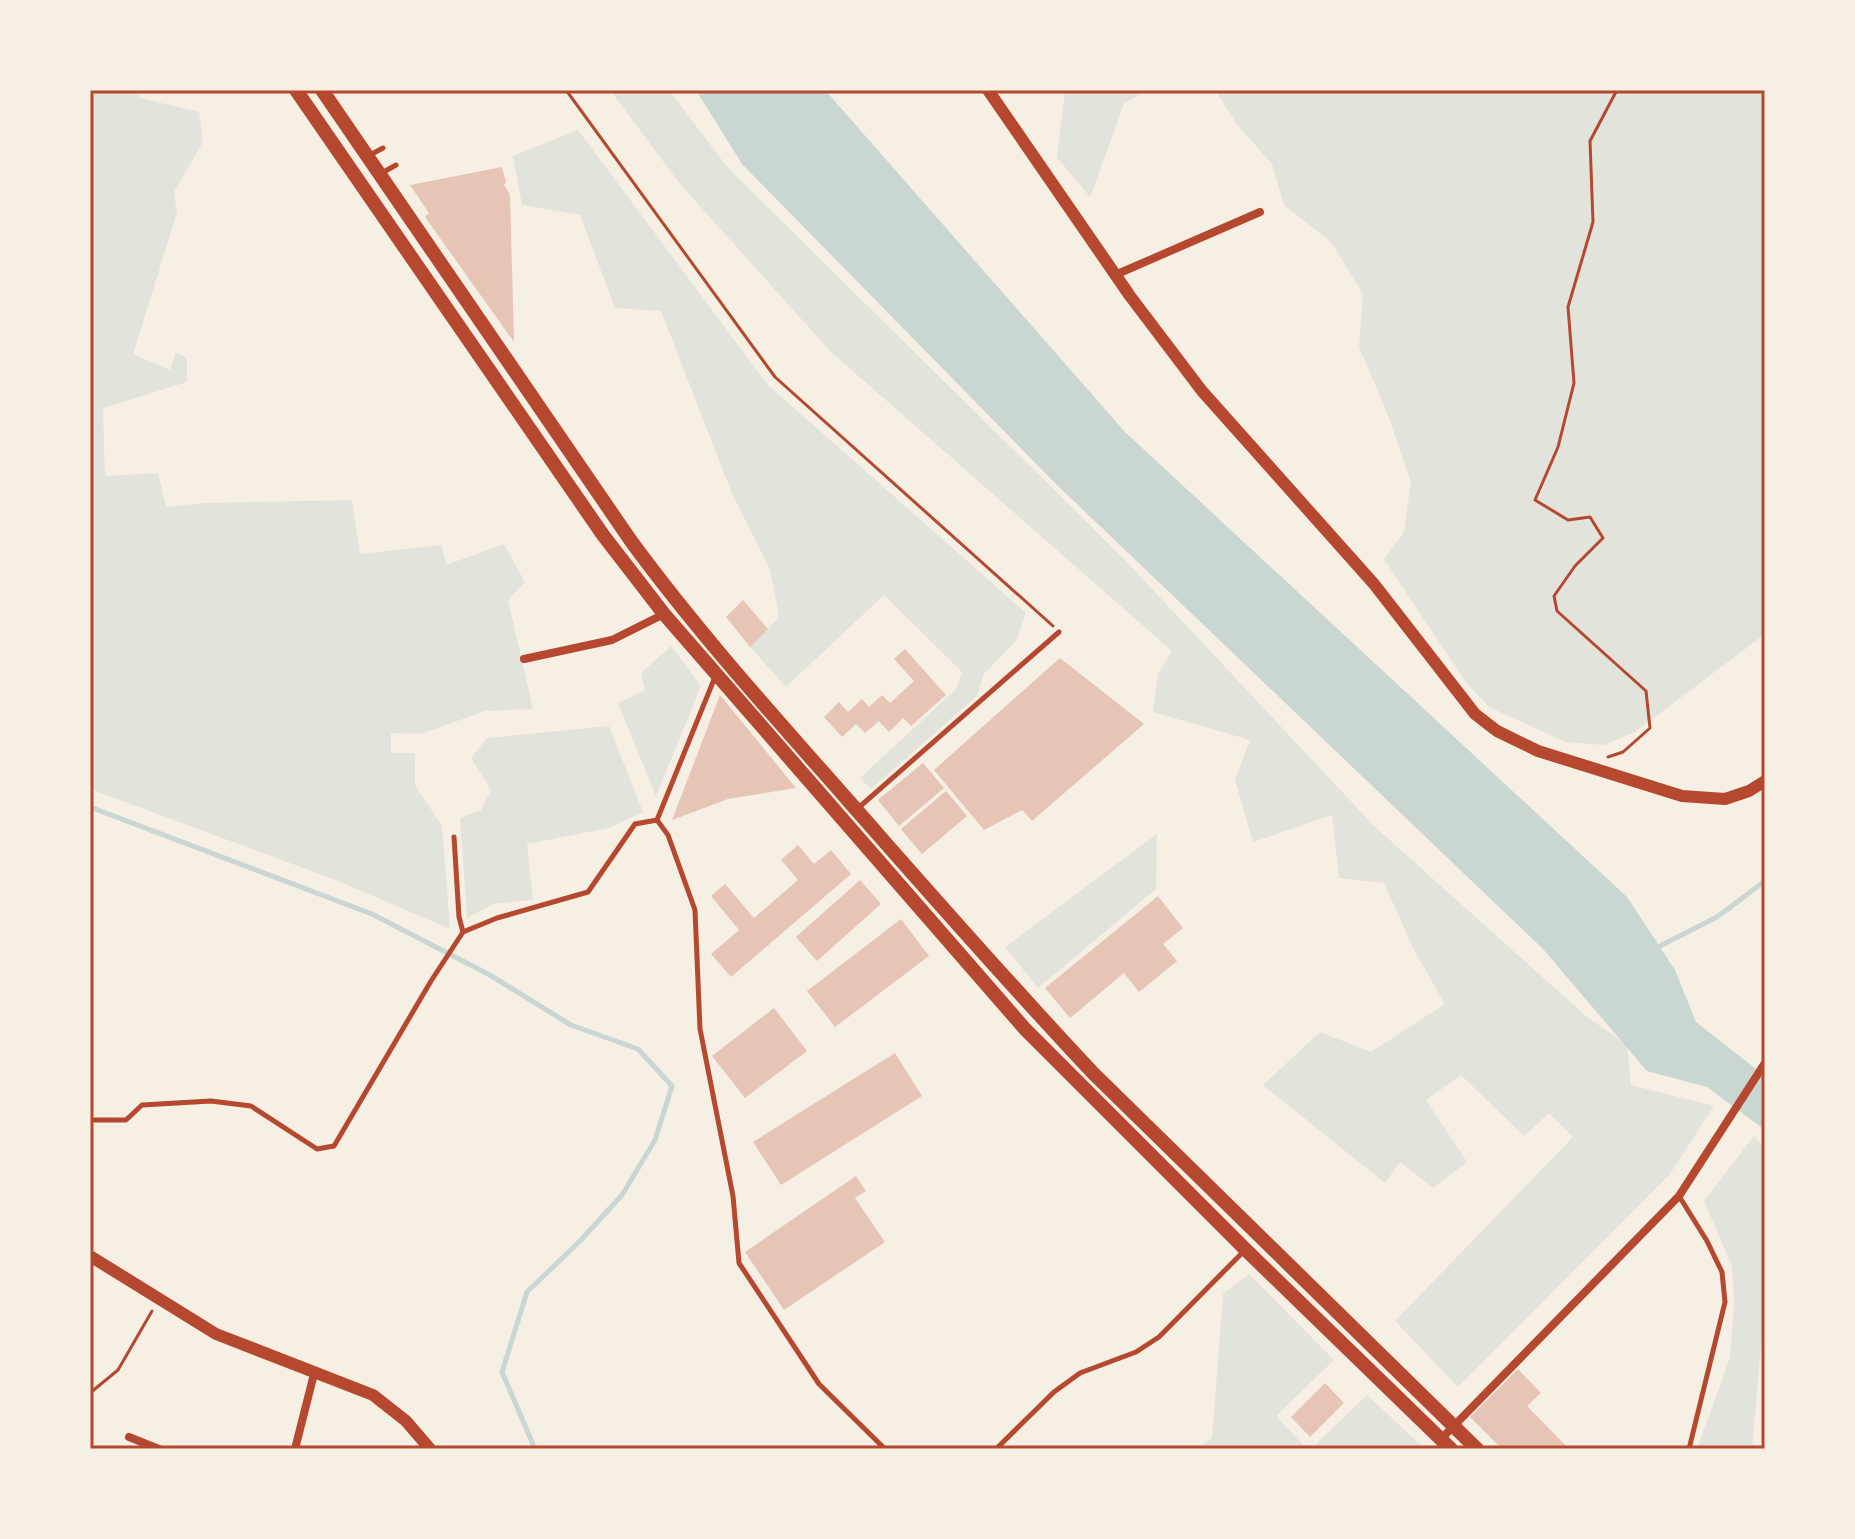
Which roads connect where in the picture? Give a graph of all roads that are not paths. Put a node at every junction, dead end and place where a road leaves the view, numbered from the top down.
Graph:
1 (296, 90) edge
2 (322, 90) edge
3 (988, 90) edge
4 (383, 148) dead end
5 (367, 156) junction
6 (396, 165) dead end
7 (379, 174) junction
8 (1260, 212) dead end
9 (1115, 275) junction
10 (664, 614) junction
11 (1059, 632) road end
12 (524, 659) dead end
13 (716, 675) junction
14 (1765, 781) edge
15 (857, 810) junction
16 (657, 820) junction
17 (454, 837) dead end
18 (463, 932) junction
19 (1765, 1063) edge
20 (90, 1120) edge
21 (1679, 1196) junction
22 (1245, 1249) junction
23 (90, 1256) edge
24 (314, 1374) junction
25 (1454, 1426) junction
26 (129, 1437) dead end
27 (1446, 1444) edge
28 (159, 1449) edge
29 (295, 1449) edge
30 (430, 1449) edge
31 (885, 1449) edge
32 (996, 1449) edge
33 (1477, 1449) edge
34 (1689, 1449) edge

1 - 10 main road
2 - 5 main road
3 - 9 street
4 - 5 lane
5 - 7 main road
6 - 7 lane
7 - 15 main road
8 - 9 street
9 - 14 street
10 - 12 street
10 - 13 main road
11 - 15 lane
13 - 16 lane
13 - 22 main road
15 - 25 main road
16 - 18 lane
16 - 31 lane
17 - 18 lane
18 - 20 lane
19 - 21 street
21 - 25 street
21 - 34 lane
22 - 27 main road
22 - 32 lane
23 - 24 street
24 - 29 street
24 - 30 street
25 - 27 street
25 - 33 main road
26 - 28 street

